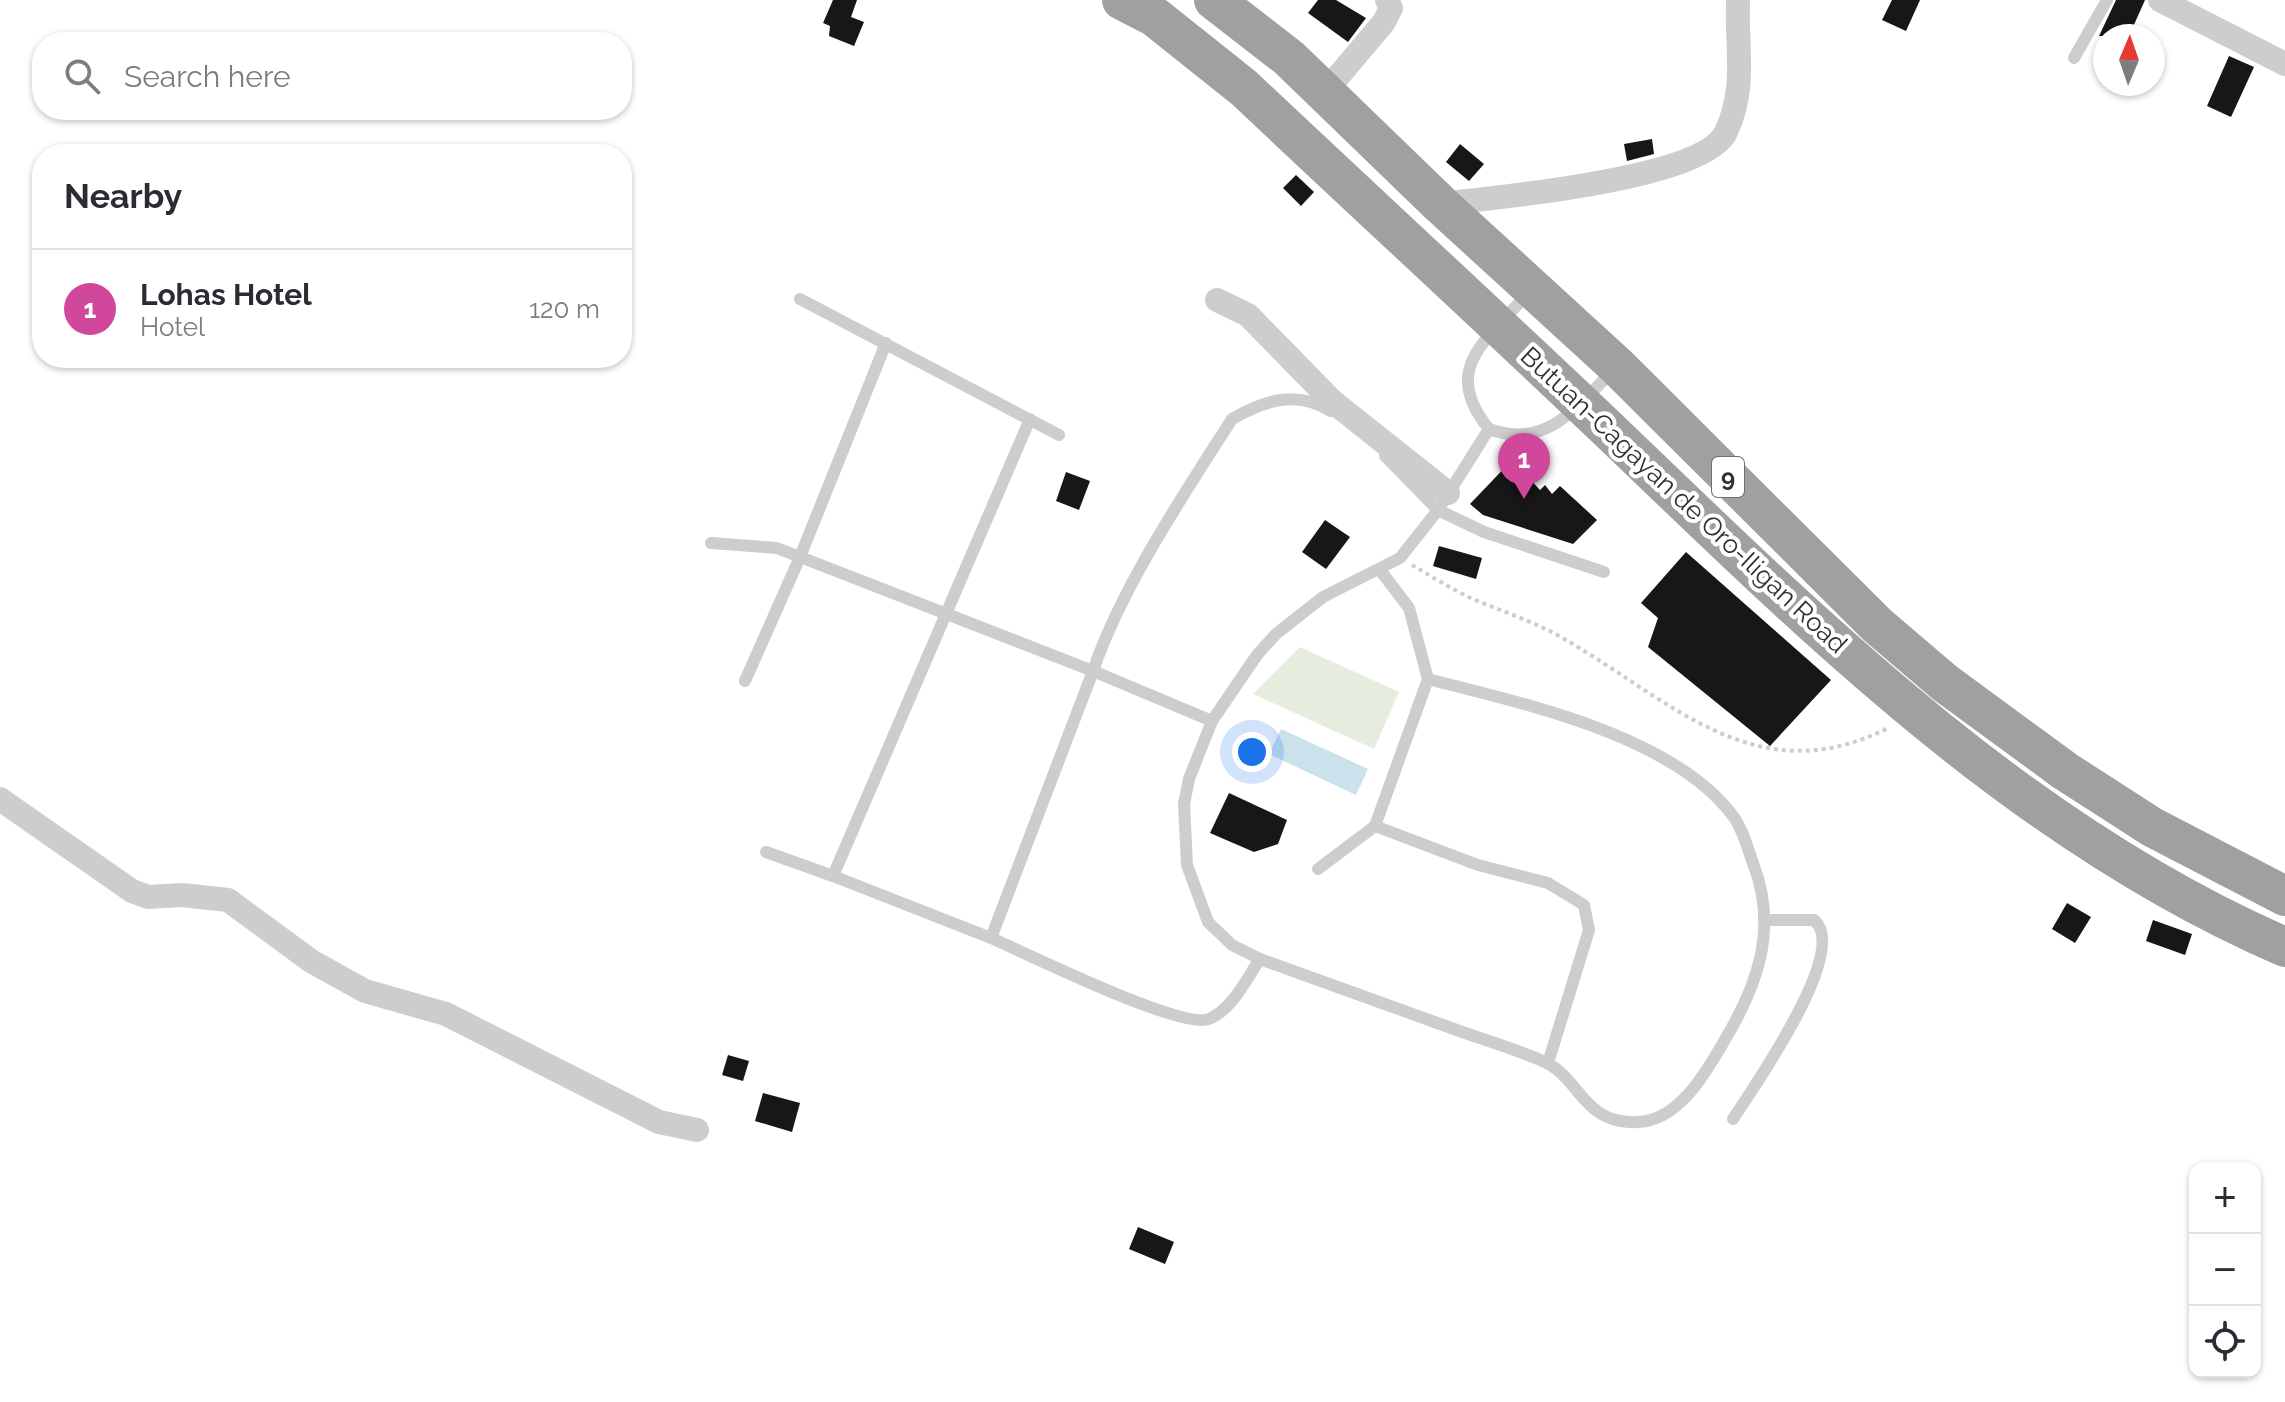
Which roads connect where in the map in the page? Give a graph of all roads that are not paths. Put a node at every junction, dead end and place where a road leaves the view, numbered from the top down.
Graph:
1 (1214, 0) edge
2 (1387, 0) edge
3 (1738, 0) edge
4 (2107, 0) edge
5 (2162, 0) edge
6 (1147, 6) edge
7 (2074, 58) dead end
8 (2285, 64) edge
9 (1325, 92) junction
10 (1440, 204) junction
11 (1533, 288) junction
12 (800, 299) dead end
13 (1217, 300) dead end
14 (1500, 326) junction
15 (886, 343) junction
16 (1617, 366) junction
17 (1580, 403) junction
18 (1030, 419) junction
19 (1489, 429) junction
20 (1059, 435) dead end
21 (1443, 501) junction
22 (711, 543) dead end
23 (800, 557) junction
24 (1380, 570) junction
25 (1604, 572) dead end
26 (947, 615) junction
27 (1093, 671) junction
28 (1428, 679) junction
29 (745, 681) dead end
30 (1212, 721) junction
31 (4, 810) edge
32 (1375, 826) junction
33 (766, 852) dead end
34 (1318, 869) dead end
35 (833, 876) junction
36 (2285, 896) edge
37 (1766, 920) junction
38 (991, 938) junction
39 (2285, 947) edge
40 (1260, 959) junction
41 (1548, 1063) junction
42 (1733, 1119) dead end
43 (697, 1130) dead end

1 - 9 highway, Butuan-Cagayan de Oro-Iligan Road / 9
2 - 9 street
3 - 10 street
4 - 7 lane
5 - 8 street
6 - 14 highway, Butuan-Cagayan de Oro-Iligan Road / 9
9 - 10 highway, Butuan-Cagayan de Oro-Iligan Road / 9
10 - 11 highway, Butuan-Cagayan de Oro-Iligan Road / 9
11 - 14 lane
11 - 16 highway, Butuan-Cagayan de Oro-Iligan Road / 9
12 - 15 lane
13 - 21 street
14 - 17 highway, Butuan-Cagayan de Oro-Iligan Road / 9
14 - 19 lane
15 - 18 lane
15 - 23 lane
16 - 17 lane
16 - 36 highway, Butuan-Cagayan de Oro-Iligan Road / 9
17 - 19 lane
17 - 39 highway, Butuan-Cagayan de Oro-Iligan Road / 9
18 - 20 lane
18 - 26 lane
19 - 21 lane
21 - 24 lane
21 - 25 lane
21 - 27 lane
22 - 23 lane
23 - 26 lane
23 - 29 lane
24 - 28 lane
24 - 30 lane
26 - 27 lane
26 - 35 lane
27 - 30 lane
27 - 38 lane
28 - 32 lane
28 - 37 lane
30 - 40 lane
31 - 43 street
32 - 34 lane
32 - 41 lane
33 - 35 lane
35 - 38 lane
37 - 41 lane
37 - 42 lane
38 - 40 lane
40 - 41 lane

